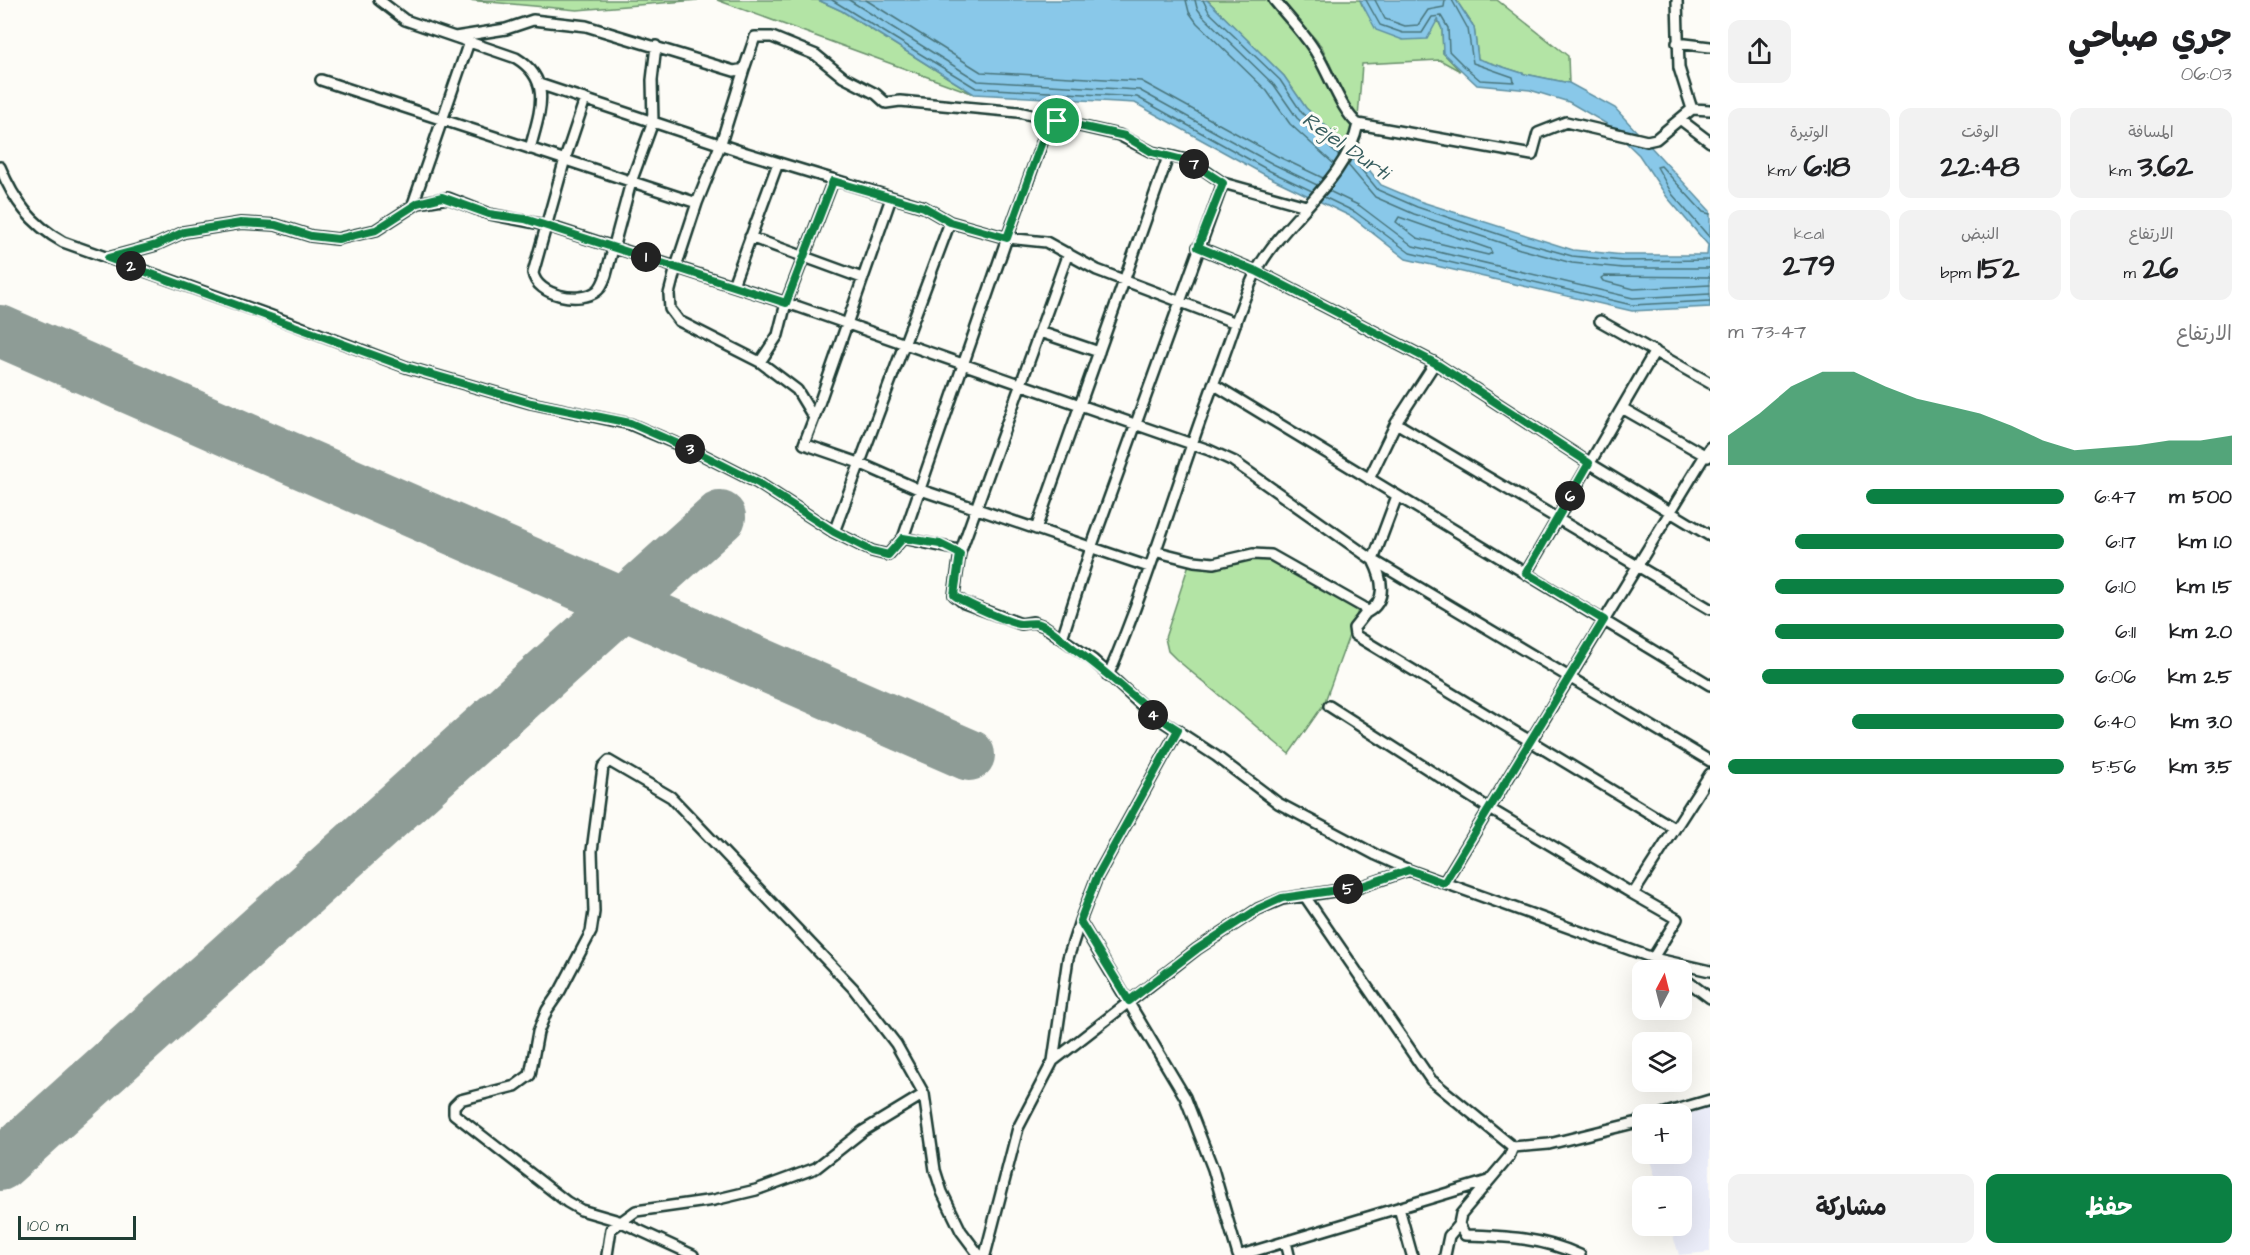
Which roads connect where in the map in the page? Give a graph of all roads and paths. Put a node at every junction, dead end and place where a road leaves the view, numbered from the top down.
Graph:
1 (378, 0) edge
2 (1274, 0) edge
3 (1677, 0) edge
4 (455, 37) junction
5 (470, 42) junction
6 (1677, 43) junction
7 (656, 46) junction
8 (1710, 47) edge
9 (744, 69) junction
10 (321, 80) dead end
11 (539, 84) junction
12 (585, 99) junction
13 (1692, 109) junction
14 (1710, 110) edge
15 (1681, 120) junction
16 (444, 121) junction
17 (1057, 121) junction
18 (653, 122) junction
19 (1358, 124) junction
20 (1710, 142) edge
21 (721, 143) junction
22 (530, 149) junction
23 (1168, 157) junction
24 (564, 159) junction
25 (778, 163) junction
26 (0, 167) edge
27 (833, 181) junction
28 (631, 182) junction
29 (1223, 183) junction
30 (891, 198) junction
31 (697, 203) junction
32 (1306, 206) junction
33 (411, 207) junction
34 (950, 222) junction
35 (545, 225) junction
36 (750, 237) junction
37 (1007, 238) junction
38 (614, 247) junction
39 (1198, 247) junction
40 (1068, 253) junction
41 (806, 257) junction
42 (108, 258) junction
43 (676, 267) junction
44 (1256, 271) junction
45 (862, 278) junction
46 (1124, 281) junction
47 (733, 285) junction
48 (1180, 300) junction
49 (786, 303) junction
50 (1600, 321) dead end
51 (1236, 323) junction
52 (846, 324) junction
53 (1040, 332) junction
54 (905, 345) junction
55 (1655, 351) junction
56 (1099, 352) junction
57 (760, 363) junction
58 (1435, 363) junction
59 (962, 366) junction
60 (1710, 383) edge
61 (1213, 384) junction
62 (1020, 386) junction
63 (1080, 406) junction
64 (1622, 408) junction
65 (814, 418) junction
66 (1396, 423) junction
67 (1136, 425) junction
68 (1190, 444) junction
69 (1708, 453) edge
70 (1589, 463) junction
71 (860, 464) junction
72 (1370, 479) junction
73 (918, 489) junction
74 (1397, 496) junction
75 (978, 509) junction
76 (1669, 513) junction
77 (1557, 518) junction
78 (1036, 529) junction
79 (834, 532) junction
80 (1710, 536) edge
81 (903, 538) junction
82 (1090, 548) junction
83 (1154, 551) junction
84 (960, 554) junction
85 (1373, 560) junction
86 (1637, 566) junction
87 (1149, 567) junction
88 (1526, 573) junction
89 (1710, 609) edge
90 (1366, 613) junction
91 (1604, 620) junction
92 (1062, 638) junction
93 (1108, 676) junction
94 (1570, 677) junction
95 (1710, 684) edge
96 (1329, 706) dead end
97 (1178, 730) junction
98 (1530, 741) junction
99 (1710, 761) edge
100 (1710, 774) edge
101 (1490, 809) junction
102 (1674, 828) junction
103 (1409, 870) junction
104 (1444, 883) junction
105 (1633, 894) junction
106 (1304, 895) junction
107 (1080, 921) junction
108 (1655, 958) junction
109 (1658, 960) edge
110 (1710, 971) edge
111 (1692, 984) edge
112 (1710, 998) edge
113 (1129, 1001) junction
114 (1053, 1061) junction
115 (924, 1094) junction
116 (1710, 1100) edge
117 (1692, 1105) edge
118 (1632, 1123) edge
119 (1513, 1147) junction
120 (1488, 1181) junction
121 (1399, 1208) junction
122 (619, 1221) junction
123 (1460, 1224) junction
124 (1286, 1242) junction
125 (1576, 1254) edge
126 (607, 1255) edge
127 (693, 1255) edge
128 (979, 1255) edge
129 (985, 1255) edge
130 (1240, 1255) edge
131 (1289, 1255) edge
132 (1412, 1255) edge
133 (1444, 1255) edge

1 - 4 street
2 - 19 street
3 - 6 street
4 - 5 street
4 - 7 street
5 - 11 street
5 - 16 street
6 - 8 street
6 - 13 street
7 - 9 street
7 - 18 street
9 - 17 street
9 - 21 street
10 - 16 street
11 - 12 street
11 - 22 street
12 - 18 street
12 - 24 street
13 - 14 street
13 - 15 street
15 - 19 street
15 - 20 street
16 - 22 street
16 - 33 street
17 - 23 street
17 - 37 street
18 - 21 street
18 - 28 street
19 - 32 street
21 - 25 street
21 - 31 street
22 - 24 street
23 - 29 street
23 - 46 street
24 - 28 street
24 - 35 street
25 - 27 street
25 - 36 street
26 - 42 street
27 - 30 street
27 - 41 street
28 - 31 street
28 - 38 street
29 - 32 street
29 - 39 street
30 - 34 street
30 - 45 street
31 - 43 street
32 - 44 street
33 - 35 street
33 - 42 street
34 - 37 street
34 - 54 street
35 - 38 street
35 - 38 street
36 - 41 street
36 - 47 street
37 - 40 street
37 - 59 street
38 - 43 street
39 - 44 street
39 - 48 street
40 - 46 street
40 - 53 street
41 - 45 street
41 - 49 street
42 - 79 street
43 - 47 street
43 - 57 street
44 - 51 street
44 - 58 street
45 - 52 street
46 - 48 street
46 - 56 street
47 - 49 street
48 - 51 street
48 - 67 street
49 - 52 street
49 - 57 street
50 - 55 street
51 - 61 street
52 - 54 street
52 - 65 street
53 - 56 street
53 - 62 street
54 - 59 street
54 - 71 street
55 - 60 street
55 - 64 street
56 - 63 street
57 - 65 street
58 - 66 street
58 - 70 street
59 - 62 street
59 - 73 street
61 - 68 street
61 - 72 street
62 - 63 street
62 - 75 street
63 - 67 street
63 - 78 street
64 - 69 street
64 - 70 street
65 - 71 street
66 - 72 street
66 - 77 street
67 - 68 street
67 - 82 street
68 - 83 street
68 - 85 street
69 - 76 street
70 - 76 street
70 - 77 street
71 - 73 street
71 - 79 street
72 - 74 street
73 - 75 street
73 - 81 street
74 - 85 street
74 - 88 street
75 - 78 street
75 - 84 street
76 - 80 street
76 - 86 street
77 - 86 street
77 - 88 street
78 - 82 street
79 - 81 street
81 - 84 street
82 - 87 street
82 - 92 street
83 - 87 street
83 - 90 street
84 - 92 street
85 - 90 street
85 - 94 street
86 - 89 street
86 - 91 street
87 - 93 street
88 - 91 street
90 - 98 street
91 - 94 street
91 - 95 street
92 - 93 street
93 - 97 street
94 - 98 street
94 - 99 street
96 - 101 street
97 - 103 street
97 - 107 street
98 - 101 street
98 - 102 street
100 - 102 street
101 - 104 street
101 - 105 street
102 - 105 street
103 - 104 street
103 - 106 street
104 - 108 street
105 - 108 street
106 - 113 street
106 - 119 street
107 - 113 street
107 - 114 street
108 - 109 street
108 - 110 street
111 - 112 street
113 - 114 street
113 - 130 street
114 - 129 street
115 - 122 street
115 - 122 street
115 - 128 street
116 - 117 street
118 - 119 street
119 - 120 street
120 - 121 street
120 - 123 street
121 - 124 street
121 - 132 street
122 - 126 street
122 - 127 street
123 - 125 street
123 - 133 street
124 - 130 street
124 - 131 street

